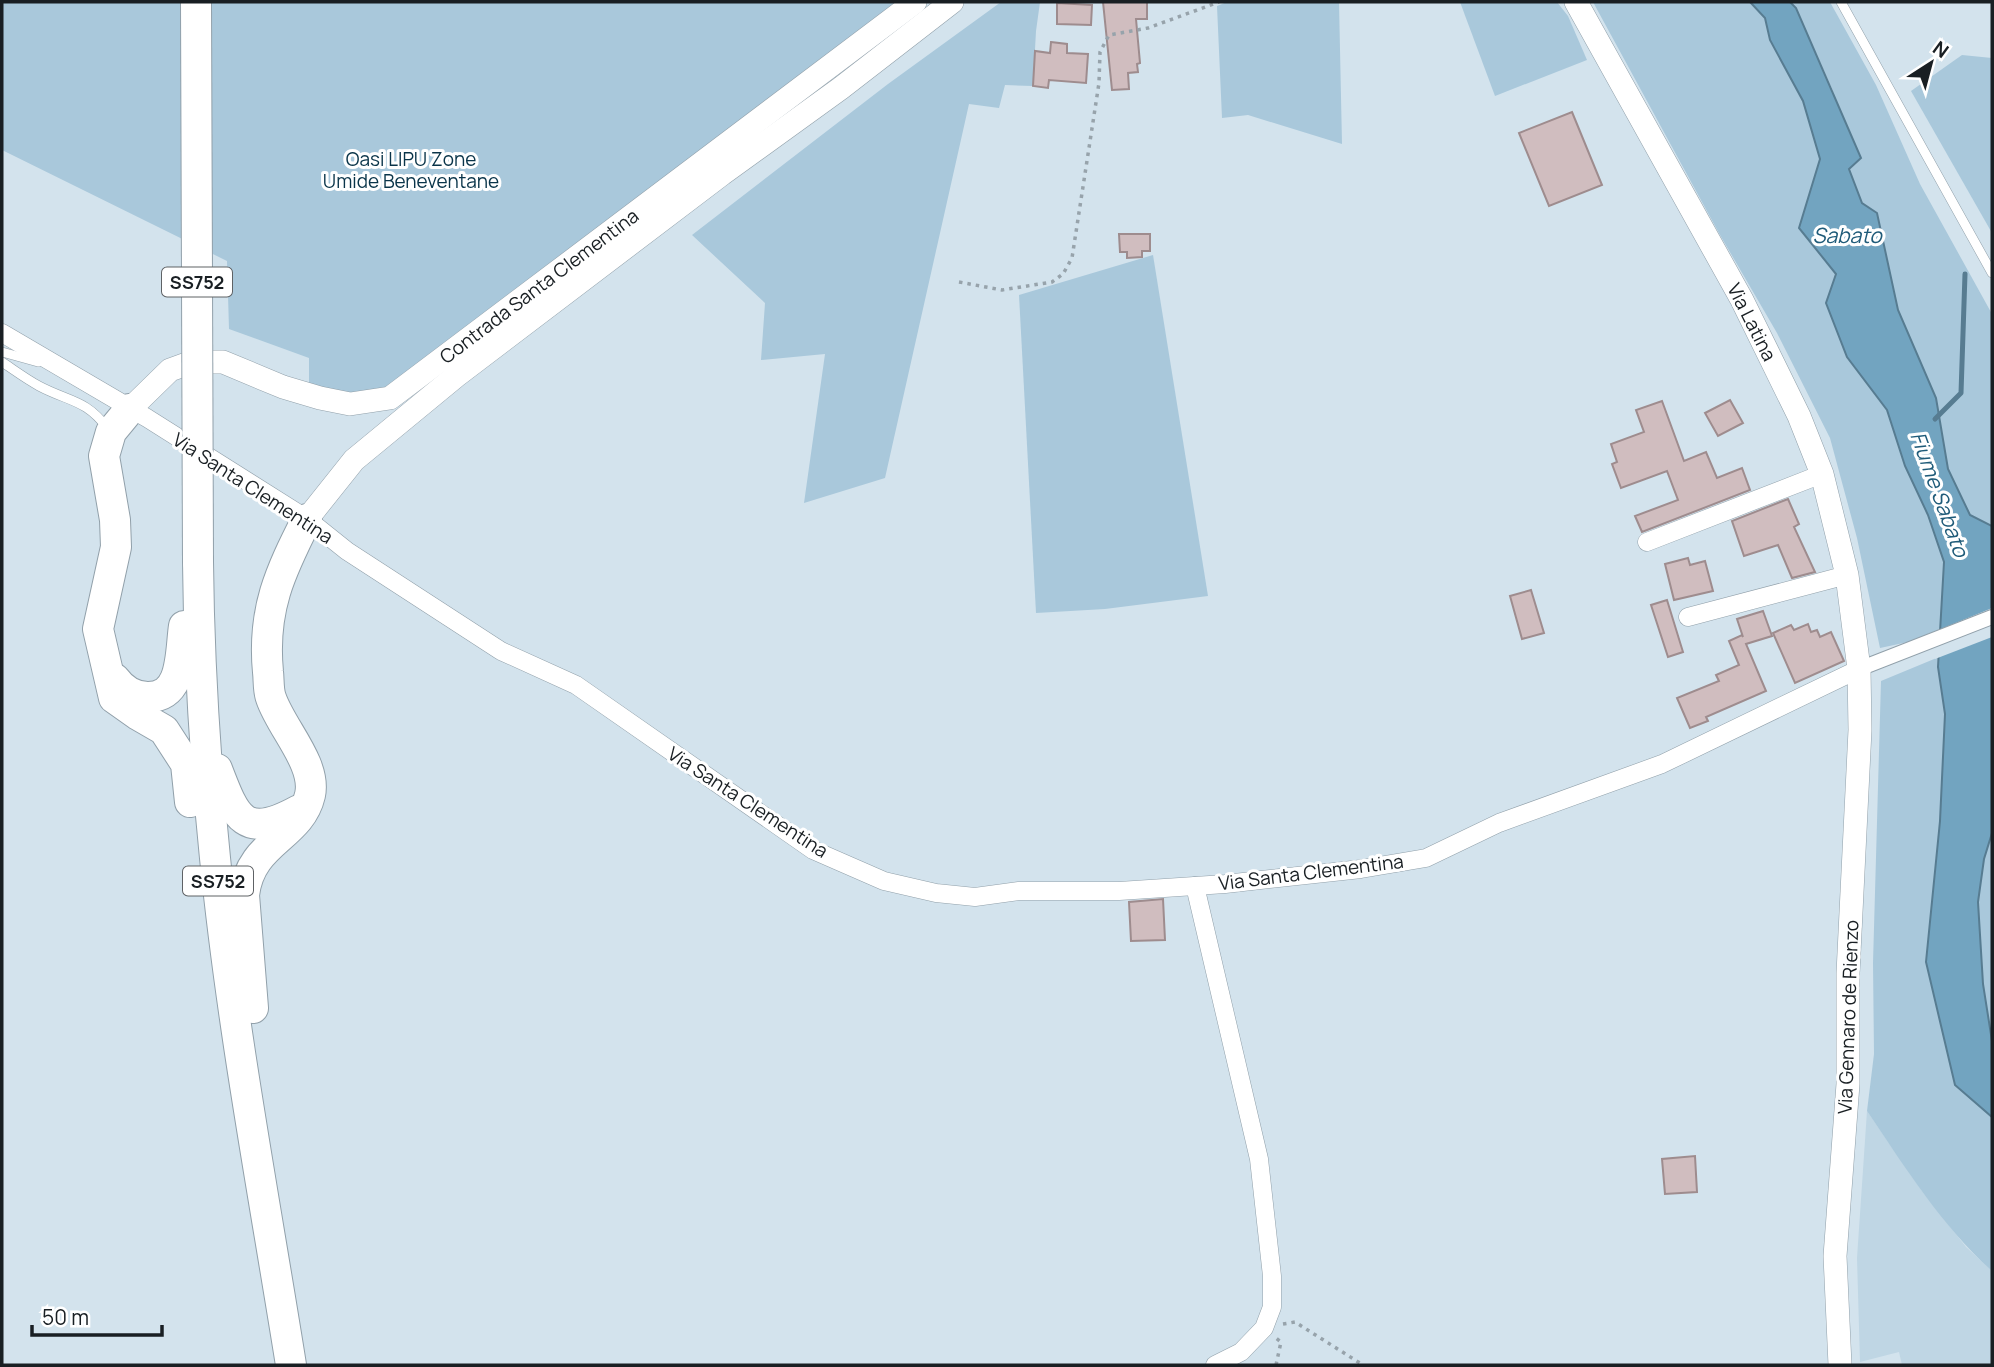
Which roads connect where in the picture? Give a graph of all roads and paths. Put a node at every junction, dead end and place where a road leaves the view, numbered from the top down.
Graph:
1 (196, 2) edge
2 (915, 2) edge
3 (952, 2) edge
4 (1219, 2) edge
5 (1576, 2) edge
6 (1840, 2) edge
7 (1992, 273) edge
8 (958, 282) dead end
9 (2, 332) edge
10 (2, 352) edge
11 (2, 362) edge
12 (60, 368) junction
13 (130, 409) junction
14 (111, 432) junction
15 (1822, 474) junction
16 (307, 519) junction
17 (1647, 542) dead end
18 (198, 562) junction
19 (1847, 575) junction
20 (1688, 617) dead end
21 (1992, 617) edge
22 (104, 657) junction
23 (1859, 669) junction
24 (203, 716) junction
25 (306, 806) junction
26 (1195, 886) junction
27 (239, 1045) junction
28 (277, 1284) junction
29 (1264, 1328) junction
30 (291, 1365) edge
31 (1215, 1365) edge
32 (1276, 1365) edge
33 (1363, 1365) edge
34 (1840, 1365) edge

1 - 18 highway, SS752, bridge
2 - 13 street, Contrada Santa Clementina
3 - 16 street, Contrada Santa Clementina
4 - 8 path
5 - 15 street, Via Latina
6 - 7 lane
9 - 12 street, Via Santa Clementina
10 - 12 lane
11 - 14 lane
12 - 13 street, Via Santa Clementina
13 - 14 highway
13 - 16 street, Via Santa Clementina
14 - 22 highway
15 - 17 street
15 - 19 street, Via Latina
16 - 25 highway
16 - 26 street, Via Santa Clementina
18 - 22 highway
18 - 24 highway, SS752
19 - 20 street
19 - 23 street, Via Latina
21 - 23 street
22 - 27 highway
23 - 26 street, Via Santa Clementina
23 - 34 street, Via Gennaro de Rienzo
24 - 25 highway
24 - 27 highway, SS752
25 - 28 highway
26 - 29 street
27 - 28 highway, SS752
28 - 30 highway, SS752
29 - 31 street
29 - 32 path
29 - 33 path

